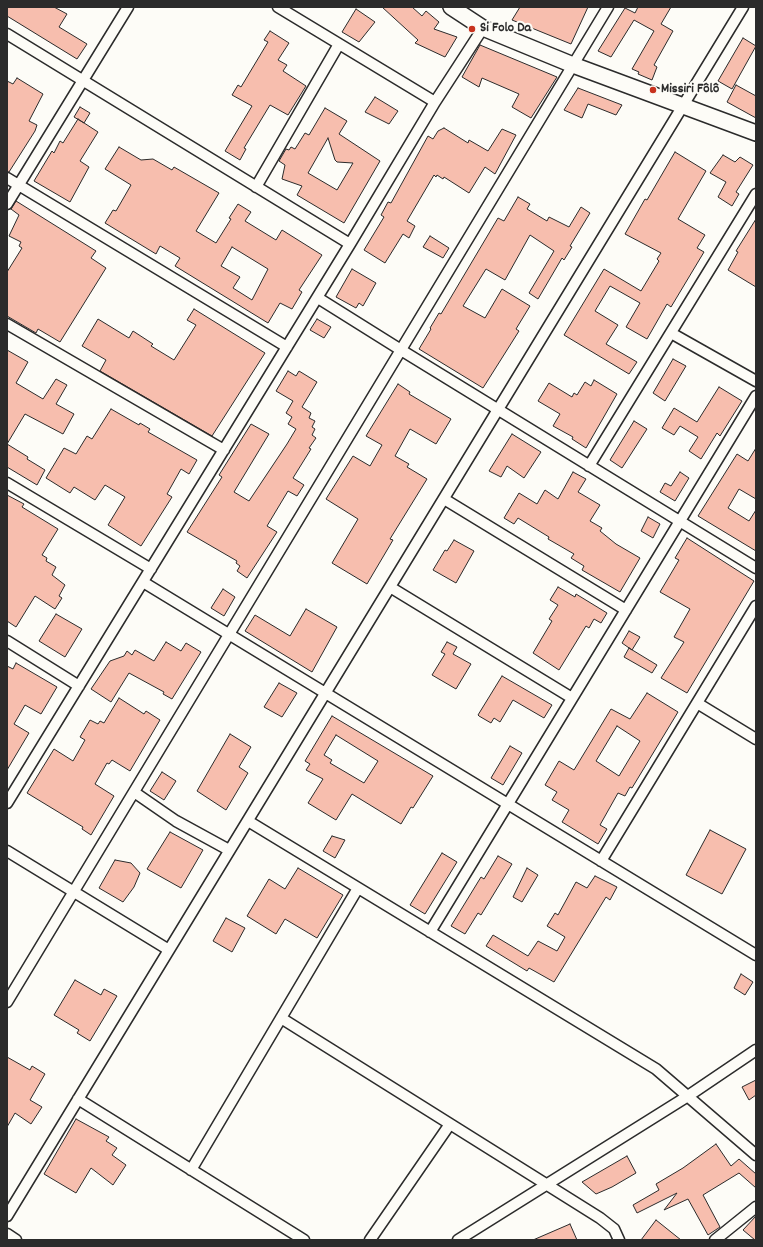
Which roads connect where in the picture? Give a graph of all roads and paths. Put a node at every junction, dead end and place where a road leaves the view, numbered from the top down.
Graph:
1 (128, 7) edge
2 (278, 7) edge
3 (451, 7) edge
4 (608, 7) edge
5 (743, 7) edge
6 (483, 28) junction
7 (7, 34) edge
8 (339, 44) junction
9 (574, 65) junction
10 (83, 81) junction
11 (435, 102) junction
12 (683, 106) junction
13 (756, 133) edge
14 (7, 178) edge
15 (19, 185) junction
16 (256, 187) junction
17 (756, 194) edge
18 (7, 204) edge
19 (350, 244) junction
20 (318, 298) junction
21 (7, 324) edge
22 (670, 333) junction
23 (287, 347) junction
24 (401, 350) junction
25 (756, 381) edge
26 (756, 396) edge
27 (498, 409) junction
28 (224, 450) junction
29 (589, 466) junction
30 (7, 483) edge
31 (444, 499) junction
32 (680, 521) junction
33 (756, 568) edge
34 (151, 569) junction
35 (143, 582) junction
36 (390, 587) junction
37 (756, 606) edge
38 (626, 610) junction
39 (229, 634) junction
40 (7, 641) edge
41 (79, 686) junction
42 (325, 693) junction
43 (572, 698) junction
44 (697, 702) junction
45 (756, 739) edge
46 (134, 792) junction
47 (7, 803) edge
48 (508, 804) junction
49 (248, 821) junction
50 (229, 850) junction
51 (7, 851) edge
52 (601, 861) junction
53 (358, 888) junction
54 (74, 892) junction
55 (430, 932) junction
56 (169, 950) junction
57 (756, 955) edge
58 (7, 1002) edge
59 (281, 1018) junction
60 (756, 1050) edge
61 (688, 1096) junction
62 (78, 1099) junction
63 (450, 1124) junction
64 (756, 1155) edge
65 (191, 1170) junction
66 (547, 1185) junction
67 (756, 1207) edge
68 (7, 1216) edge
69 (7, 1234) edge
70 (16, 1240) edge
71 (304, 1240) edge
72 (370, 1240) edge
73 (458, 1240) edge
74 (619, 1240) edge
75 (715, 1240) edge

1 - 10 street
2 - 8 street
3 - 6 main road
4 - 9 street
5 - 12 street
6 - 9 main road
6 - 11 street
7 - 10 street
8 - 11 street
8 - 16 street
9 - 12 main road
9 - 24 street
10 - 15 street
10 - 16 street
11 - 19 street
12 - 13 main road
12 - 27 street
14 - 15 street
15 - 18 street
15 - 23 street
16 - 19 street
17 - 22 street
19 - 20 street
20 - 23 street
20 - 24 street
21 - 28 street
22 - 25 street
22 - 29 street
23 - 28 street
24 - 27 street
24 - 39 street
26 - 32 street
27 - 29 street
27 - 31 street
28 - 34 street
29 - 32 street
30 - 34 street
31 - 36 street
31 - 38 street
32 - 33 street
32 - 38 street
34 - 35 street
35 - 39 street
35 - 41 street
36 - 42 street
36 - 43 street
37 - 44 street
38 - 43 street
39 - 42 street
39 - 46 street
40 - 41 street
41 - 47 street
42 - 48 street
42 - 49 street
43 - 48 street
44 - 45 street
44 - 52 street
46 - 50 street
46 - 54 street
48 - 52 street
48 - 55 street
49 - 50 street
49 - 53 street
50 - 56 street
51 - 54 street
52 - 57 street
53 - 55 street
53 - 59 street
54 - 56 street
54 - 58 street
55 - 61 street
56 - 62 street
59 - 63 street
59 - 65 street
60 - 61 street
61 - 64 street
61 - 66 street
62 - 65 street
62 - 68 street
63 - 66 street
63 - 72 street
65 - 71 street
66 - 73 street
66 - 74 street
67 - 75 street
69 - 70 street

